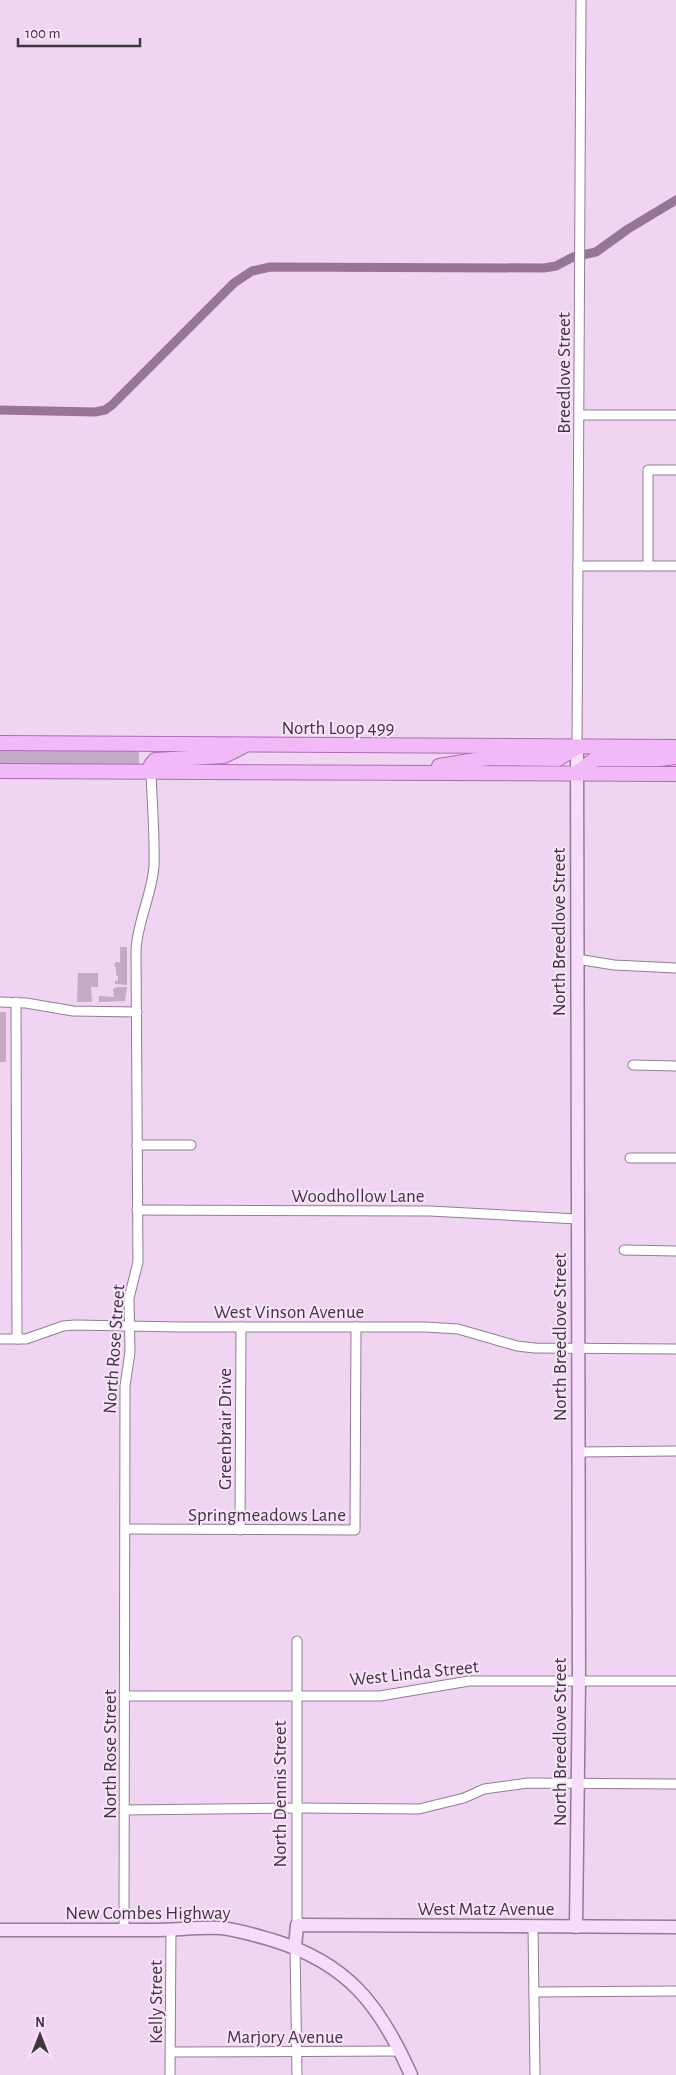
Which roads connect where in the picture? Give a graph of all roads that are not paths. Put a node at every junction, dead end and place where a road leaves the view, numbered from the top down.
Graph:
1 (581, 0) edge
2 (579, 415) junction
3 (676, 415) edge
4 (676, 470) edge
5 (578, 566) junction
6 (648, 566) junction
7 (676, 566) edge
8 (0, 743) edge
9 (245, 745) junction
10 (578, 747) junction
11 (676, 747) edge
12 (676, 757) edge
13 (0, 771) edge
14 (151, 772) junction
15 (411, 773) junction
16 (578, 773) junction
17 (676, 774) edge
18 (577, 960) junction
19 (676, 968) edge
20 (0, 1002) edge
21 (16, 1002) junction
22 (137, 1012) junction
23 (633, 1065) dead end
24 (676, 1066) edge
25 (138, 1145) junction
26 (191, 1145) dead end
27 (630, 1158) dead end
28 (676, 1158) edge
29 (138, 1210) junction
30 (577, 1219) junction
31 (624, 1250) dead end
32 (676, 1251) edge
33 (131, 1326) junction
34 (241, 1327) junction
35 (356, 1327) junction
36 (0, 1339) edge
37 (17, 1339) junction
38 (578, 1349) junction
39 (676, 1350) edge
40 (676, 1451) edge
41 (579, 1452) junction
42 (125, 1529) junction
43 (240, 1530) junction
44 (297, 1641) dead end
45 (579, 1681) junction
46 (676, 1682) edge
47 (125, 1696) junction
48 (298, 1696) junction
49 (578, 1783) junction
50 (676, 1784) edge
51 (297, 1808) junction
52 (125, 1810) junction
53 (297, 1925) junction
54 (533, 1927) junction
55 (576, 1927) junction
56 (676, 1927) edge
57 (0, 1930) edge
58 (124, 1930) junction
59 (171, 1930) junction
60 (295, 1947) junction
61 (676, 1991) edge
62 (534, 1992) junction
63 (399, 2051) junction
64 (171, 2052) junction
65 (297, 2052) junction
66 (170, 2075) edge
67 (297, 2075) edge
68 (411, 2075) edge
69 (535, 2075) edge

1 - 2 street, Breedlove Street
2 - 3 street
2 - 5 street, Breedlove Street
4 - 6 street
5 - 6 street
5 - 10 street, Breedlove Street
6 - 7 street
8 - 9 main road, North Loop 499
9 - 10 main road, North Loop 499
9 - 14 main road
10 - 11 main road, North Loop 499
10 - 15 main road
10 - 16 street, North Breedlove Street
12 - 16 main road
13 - 14 main road
14 - 15 main road
14 - 22 street, North Rose Street
15 - 16 main road
16 - 17 main road
16 - 18 street, North Breedlove Street
18 - 19 street
18 - 30 street, North Breedlove Street
20 - 21 street
21 - 22 street
21 - 37 street
22 - 25 street, North Rose Street
23 - 24 street
25 - 26 street
25 - 29 street, North Rose Street
27 - 28 street
29 - 30 street, Woodhollow Lane
29 - 33 street, North Rose Street
30 - 38 street, North Breedlove Street
31 - 32 street
33 - 34 street, West Vinson Avenue
33 - 37 street, West Vinson Avenue
33 - 42 street, North Rose Street
34 - 35 street, West Vinson Avenue
34 - 43 street, Greenbrair Drive
35 - 38 street, West Vinson Avenue
35 - 43 street, Springmeadows Lane
36 - 37 street, West Vinson Avenue
38 - 39 street, West Vinson Avenue
38 - 41 street, North Breedlove Street
40 - 41 street
41 - 45 street, North Breedlove Street
42 - 43 street, Springmeadows Lane
42 - 47 street, North Rose Street
44 - 48 street, North Dennis Street
45 - 46 street, West Linda Street
45 - 48 street, West Linda Street
45 - 49 street, North Breedlove Street
47 - 48 street, West Linda Street
47 - 52 street, North Rose Street
48 - 51 street, North Dennis Street
49 - 50 street
49 - 51 street
49 - 55 street, North Breedlove Street
51 - 52 street
51 - 53 street, North Dennis Street
52 - 58 street, North Rose Street
53 - 54 street, West Matz Avenue
53 - 60 street, North Dennis Street
54 - 55 street, West Matz Avenue
54 - 62 street
55 - 56 street, West Matz Avenue
57 - 58 street, New Combes Highway
58 - 59 street, New Combes Highway
59 - 60 street, New Combes Highway
59 - 64 street, Kelly Street
60 - 63 street, New Combes Highway
60 - 65 street
61 - 62 street
62 - 69 street
63 - 65 street, Marjory Avenue
63 - 68 street, New Combes Highway
64 - 65 street, Marjory Avenue
64 - 66 street, Kelly Street
65 - 67 street

